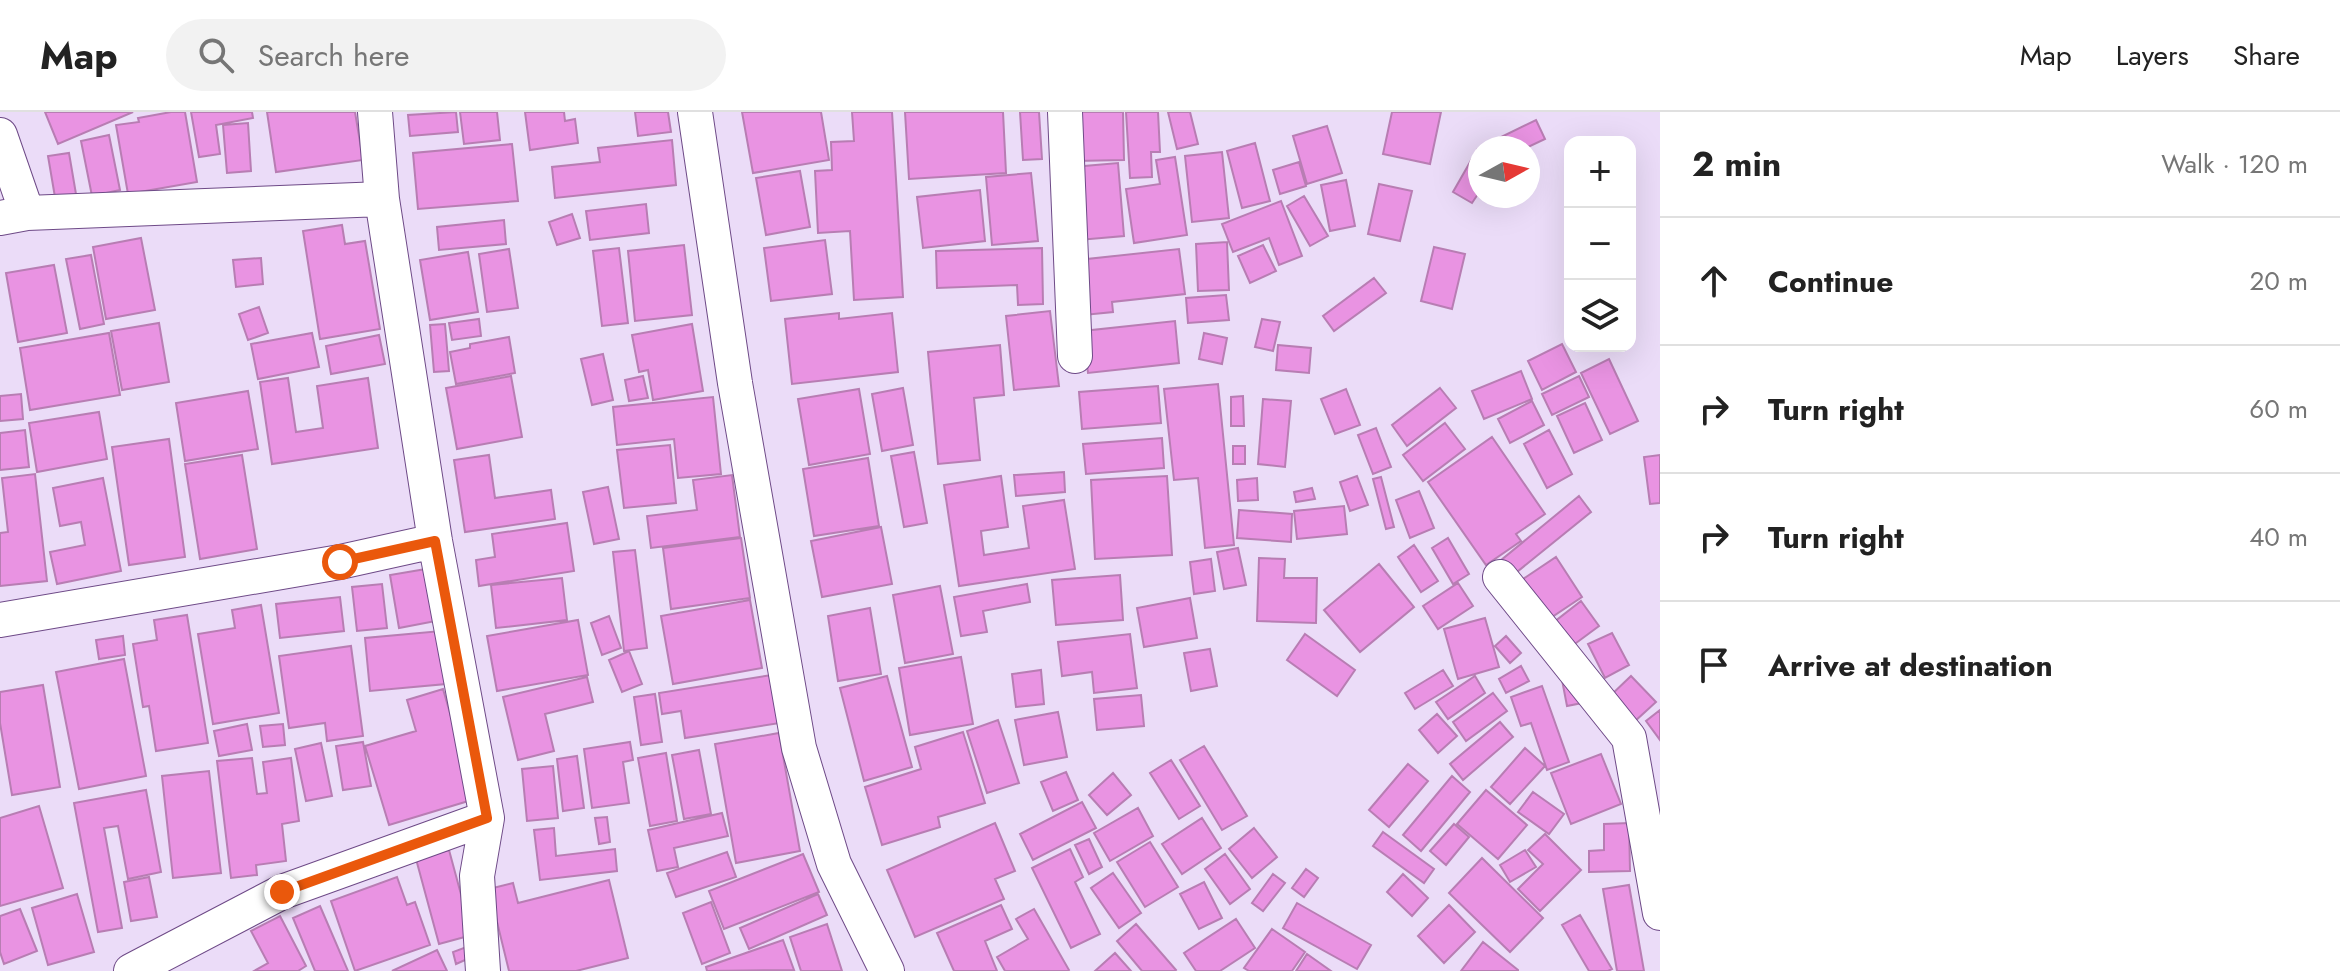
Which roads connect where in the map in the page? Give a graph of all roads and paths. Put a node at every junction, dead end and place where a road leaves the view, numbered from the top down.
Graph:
1 (375, 112) edge
2 (695, 112) edge
3 (1065, 112) edge
4 (0, 135) edge
5 (382, 199) junction
6 (14, 216) edge
7 (1075, 356) dead end
8 (435, 541) junction
9 (1500, 577) dead end
10 (0, 620) edge
11 (487, 818) junction
12 (1660, 913) edge
13 (131, 971) edge
14 (483, 971) edge
15 (887, 971) edge

1 - 5 street
2 - 15 street
3 - 7 street
4 - 6 street
5 - 6 street
5 - 8 street
8 - 10 street
8 - 11 street
9 - 12 street
11 - 13 street
11 - 14 street

